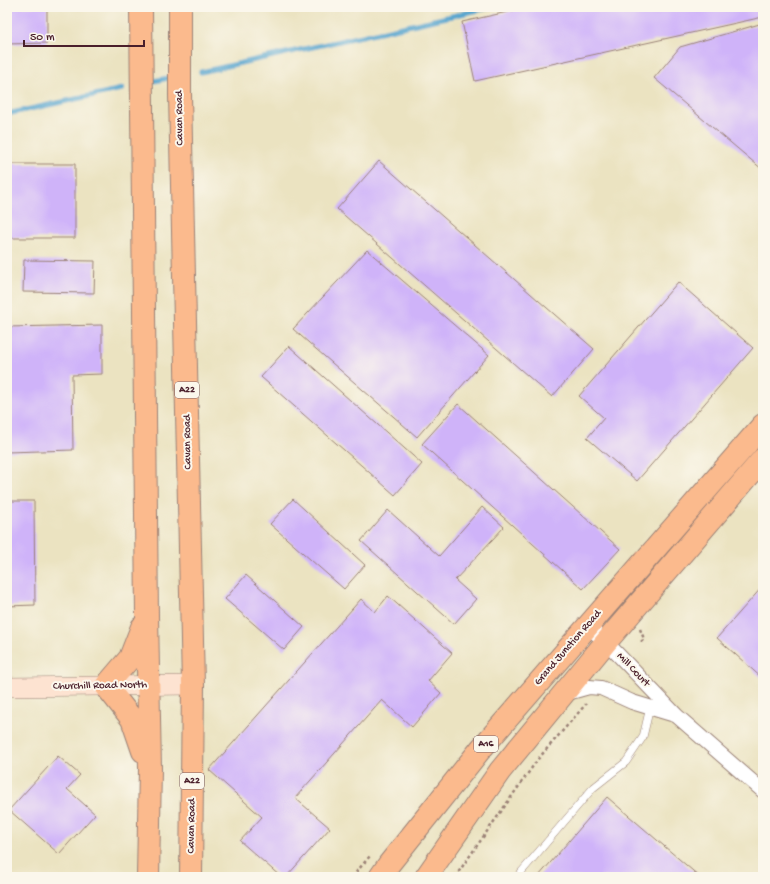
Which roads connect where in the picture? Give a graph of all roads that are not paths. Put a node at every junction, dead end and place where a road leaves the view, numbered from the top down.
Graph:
1 (141, 7) edge
2 (180, 7) edge
3 (763, 425) edge
4 (763, 459) edge
5 (147, 616) junction
6 (587, 626) junction
7 (606, 642) junction
8 (193, 685) junction
9 (106, 686) junction
10 (147, 686) junction
11 (7, 687) edge
12 (562, 694) junction
13 (650, 707) junction
14 (678, 716) junction
15 (150, 770) junction
16 (763, 791) edge
17 (382, 873) edge
18 (148, 877) edge
19 (191, 877) edge
20 (426, 877) edge
21 (517, 877) edge

1 - 5 main road
2 - 8 main road, Cavan Road / A22
3 - 6 main road, Grand Junction Road / A16
4 - 7 main road, A16
5 - 9 main road
5 - 10 main road
6 - 7 street, Mill Court
6 - 17 main road, Grand Junction Road / A16
7 - 12 main road, A16
7 - 14 street, Mill Court
8 - 10 street, Churchill Road North
8 - 19 main road, Cavan Road / A22
9 - 10 street, Churchill Road North
9 - 11 street, Churchill Road North
9 - 15 main road
10 - 15 main road
12 - 13 street, Mill Court
12 - 20 main road, A16
13 - 14 street, Mill Court
13 - 21 lane
14 - 16 street, Mill Court
15 - 18 main road

